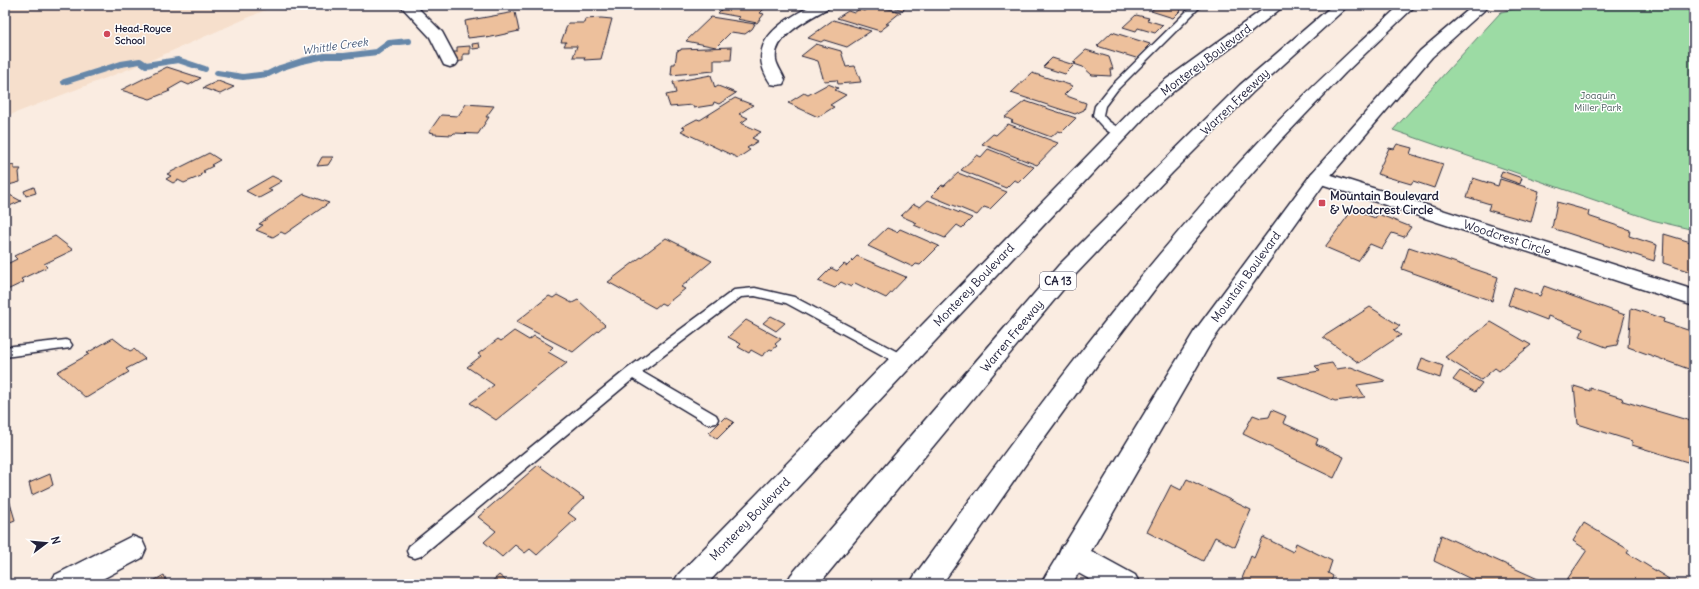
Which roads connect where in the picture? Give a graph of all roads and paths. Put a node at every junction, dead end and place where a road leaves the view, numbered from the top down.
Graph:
1 (407, 5) edge
2 (823, 5) edge
3 (1278, 5) edge
4 (1342, 5) edge
5 (1409, 5) edge
6 (1483, 5) edge
7 (1195, 8) dead end
8 (450, 62) dead end
9 (777, 80) dead end
10 (1120, 133) junction
11 (1319, 177) junction
12 (1694, 298) edge
13 (66, 344) dead end
14 (5, 352) edge
15 (902, 360) junction
16 (632, 372) junction
17 (711, 419) dead end
18 (132, 549) dead end
19 (415, 551) dead end
20 (1072, 555) junction
21 (65, 584) edge
22 (688, 584) edge
23 (801, 584) edge
24 (925, 584) edge
25 (1056, 584) edge
26 (1126, 584) edge

1 - 8 main road
2 - 9 main road
3 - 10 main road, Monterey Boulevard
4 - 23 main road, Warren Freeway / CA 13
5 - 24 main road
6 - 11 main road, Mountain Boulevard
7 - 10 lane
10 - 15 main road, Monterey Boulevard
11 - 12 main road, Woodcrest Circle
11 - 20 main road, Mountain Boulevard
13 - 14 lane
15 - 16 lane
15 - 22 main road, Monterey Boulevard
16 - 17 lane
16 - 19 lane
18 - 21 main road
20 - 25 main road, Mountain Boulevard
20 - 26 main road

